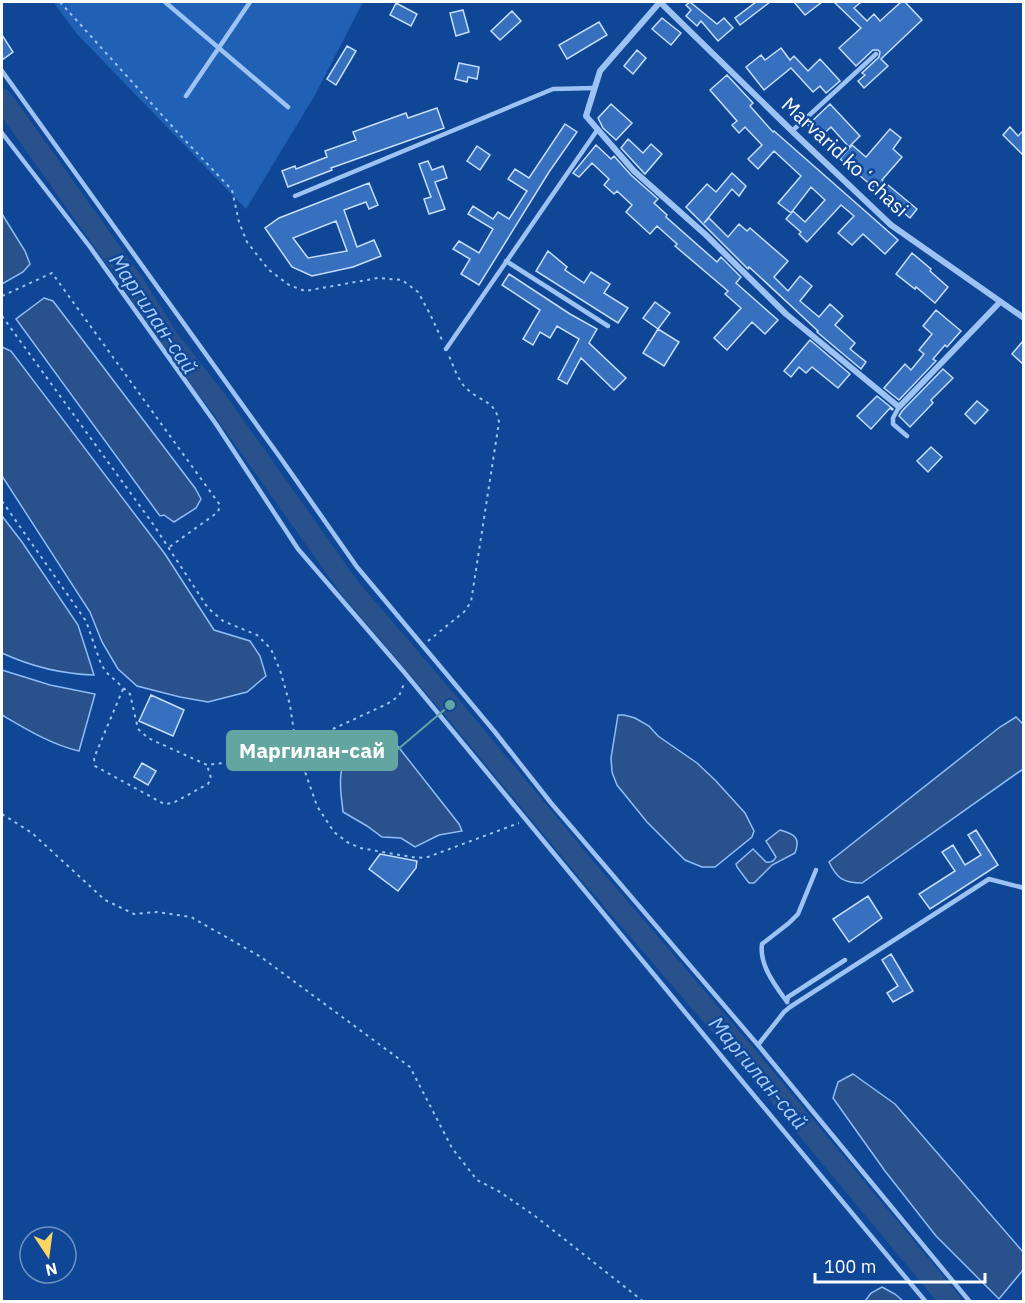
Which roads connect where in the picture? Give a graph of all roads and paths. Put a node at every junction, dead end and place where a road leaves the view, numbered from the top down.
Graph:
1 (60, 2) edge
2 (165, 2) edge
3 (250, 2) edge
4 (660, 2) edge
5 (220, 48) junction
6 (876, 54) dead end
7 (2, 71) edge
8 (595, 88) junction
9 (186, 96) dead end
10 (288, 107) dead end
11 (598, 129) junction
12 (792, 131) junction
13 (2, 133) edge
14 (296, 196) dead end
15 (506, 261) junction
16 (2, 296) edge
17 (1000, 302) junction
18 (2, 316) edge
19 (1023, 318) edge
20 (608, 326) dead end
21 (446, 349) junction
22 (899, 407) junction
23 (908, 436) dead end
24 (2, 501) edge
25 (168, 548) junction
26 (423, 645) junction
27 (404, 672) junction
28 (123, 688) junction
29 (296, 746) junction
30 (207, 765) junction
31 (2, 814) edge
32 (527, 820) junction
33 (816, 870) dead end
34 (1023, 888) edge
35 (845, 960) dead end
36 (788, 1004) junction
37 (758, 1045) junction
38 (644, 1302) edge
39 (926, 1302) edge
40 (970, 1302) edge

1 - 21 path
2 - 5 lane
3 - 5 lane
4 - 8 street
4 - 12 street, Marvarid koʻchasi
5 - 9 lane
5 - 10 lane
6 - 12 lane
7 - 26 lane
8 - 11 street
8 - 14 lane
11 - 15 lane
11 - 22 street
12 - 17 street, Marvarid koʻchasi
13 - 27 lane
15 - 20 lane
15 - 21 lane
16 - 25 path
17 - 19 street, Marvarid koʻchasi
17 - 22 street
18 - 25 path
21 - 26 path
22 - 23 lane
24 - 28 path
25 - 29 path
26 - 37 lane
27 - 29 path
27 - 32 lane
28 - 30 path
28 - 30 path
29 - 30 path
29 - 32 path
31 - 38 path
32 - 39 lane
33 - 36 lane
34 - 36 lane
35 - 36 lane
36 - 37 lane
37 - 40 lane

